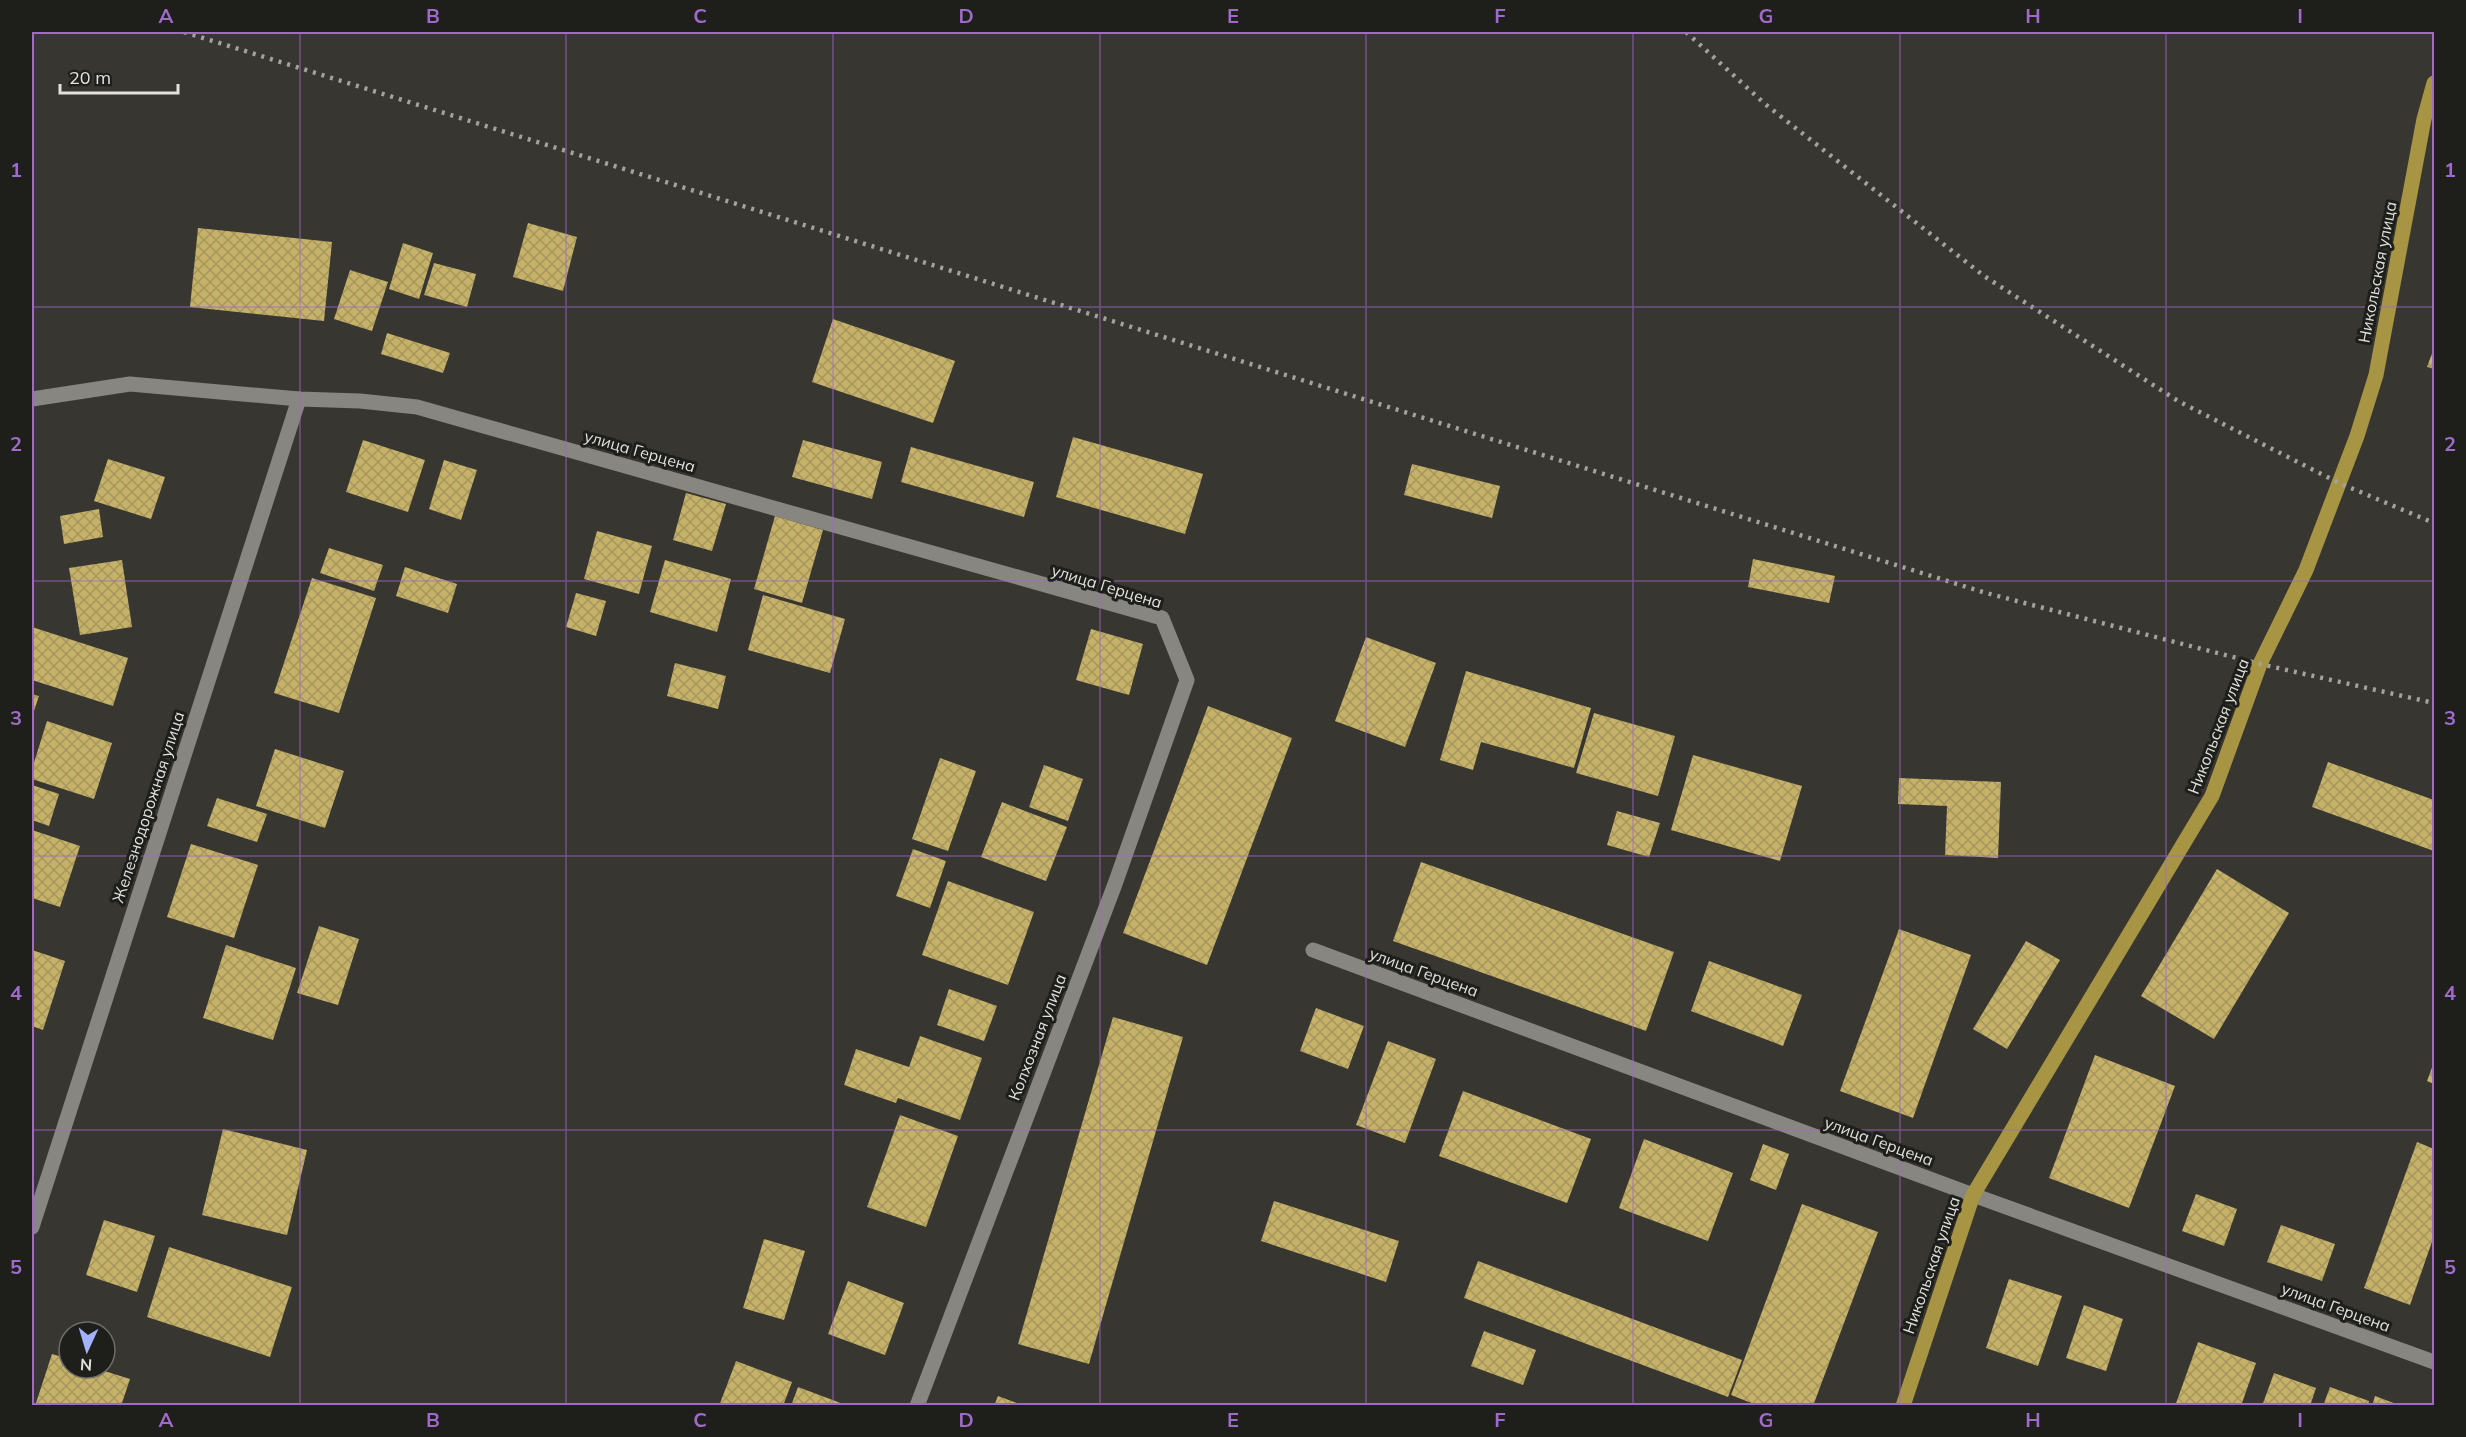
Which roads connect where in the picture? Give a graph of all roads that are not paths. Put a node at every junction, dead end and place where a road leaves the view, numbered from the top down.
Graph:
1 (2434, 83) edge
2 (32, 399) edge
3 (299, 399) junction
4 (1187, 681) joint
5 (1313, 950) dead end
6 (1973, 1195) junction
7 (32, 1227) edge
8 (2434, 1362) edge
9 (917, 1406) edge
10 (1903, 1406) edge

1 - 6 main road, Никольская улица
2 - 3 street, улица Герцена
3 - 4 street, улица Герцена
3 - 7 street, Железнодорожная улица
4 - 9 street, Колхозная улица
5 - 6 street, улица Герцена
6 - 8 street, улица Герцена
6 - 10 main road, Никольская улица

